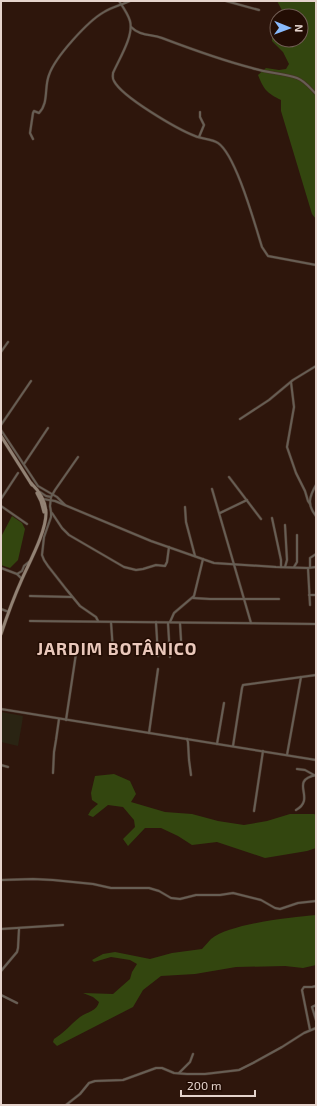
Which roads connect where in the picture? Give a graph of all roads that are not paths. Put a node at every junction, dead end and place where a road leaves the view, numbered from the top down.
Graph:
1 (120, 1) edge
2 (130, 1) edge
3 (226, 1) edge
4 (121, 4) junction
5 (259, 10) dead end
6 (131, 27) junction
7 (316, 94) edge
8 (200, 112) dead end
9 (199, 137) junction
10 (33, 139) dead end
11 (316, 265) edge
12 (8, 342) dead end
13 (1, 352) edge
14 (316, 366) edge
15 (31, 381) dead end
16 (291, 382) junction
17 (240, 419) dead end
18 (1, 425) edge
19 (48, 428) dead end
20 (1, 430) edge
21 (1, 436) edge
22 (78, 457) dead end
23 (24, 464) junction
24 (18, 473) dead end
25 (229, 476) dead end
26 (31, 483) junction
27 (316, 485) edge
28 (212, 489) dead end
29 (38, 491) junction
30 (47, 496) junction
31 (51, 498) junction
32 (58, 498) junction
33 (1, 499) edge
34 (42, 500) junction
35 (247, 500) junction
36 (55, 501) junction
37 (310, 504) junction
38 (64, 505) junction
39 (1, 506) edge
40 (185, 507) dead end
41 (51, 512) junction
42 (220, 513) junction
43 (316, 516) edge
44 (272, 518) dead end
45 (261, 519) dead end
46 (27, 524) dead end
47 (285, 525) dead end
48 (297, 535) dead end
49 (169, 547) junction
50 (316, 554) edge
51 (195, 556) junction
52 (203, 559) junction
53 (31, 560) junction
54 (234, 564) junction
55 (281, 567) junction
56 (285, 567) junction
57 (293, 567) junction
58 (316, 567) edge
59 (1, 568) edge
60 (310, 568) junction
61 (17, 574) junction
62 (22, 579) junction
63 (309, 594) junction
64 (316, 594) edge
65 (30, 596) dead end
66 (72, 597) junction
67 (193, 598) junction
68 (244, 599) junction
69 (279, 599) dead end
70 (310, 605) dead end
71 (1, 609) edge
72 (9, 612) junction
73 (30, 621) dead end
74 (98, 621) junction
75 (111, 622) junction
76 (156, 622) junction
77 (169, 622) junction
78 (180, 623) junction
79 (251, 623) junction
80 (316, 624) edge
81 (1, 634) edge
82 (181, 640) dead end
83 (78, 647) dead end
84 (113, 651) dead end
85 (158, 656) dead end
86 (170, 657) dead end
87 (158, 668) dead end
88 (316, 675) edge
89 (301, 677) junction
90 (224, 703) dead end
91 (1, 708) edge
92 (59, 719) junction
93 (66, 720) junction
94 (149, 733) junction
95 (187, 739) junction
96 (217, 744) junction
97 (233, 746) junction
98 (263, 751) junction
99 (287, 755) junction
100 (316, 760) edge
101 (1, 765) edge
102 (8, 767) dead end
103 (297, 769) dead end
104 (53, 774) dead end
105 (191, 775) dead end
106 (315, 775) edge
107 (296, 810) dead end
108 (254, 811) dead end
109 (1, 880) edge
110 (316, 901) edge
111 (63, 925) dead end
112 (19, 928) junction
113 (1, 929) edge
114 (1, 971) edge
115 (316, 986) edge
116 (1, 995) edge
117 (18, 1003) dead end
118 (316, 1004) edge
119 (316, 1020) edge
120 (316, 1028) edge
121 (310, 1030) junction
122 (193, 1054) dead end
123 (179, 1073) junction
124 (66, 1105) edge

1 - 4 street
2 - 4 street
3 - 5 street
4 - 6 street
4 - 10 street
6 - 7 street
6 - 9 street
8 - 9 street
9 - 11 street
12 - 13 street
14 - 16 street
15 - 18 street
16 - 17 street
16 - 37 street
19 - 23 street
20 - 23 street
21 - 26 street
22 - 31 street
23 - 31 street
24 - 33 street
25 - 35 street
26 - 29 street
26 - 34 street
27 - 37 street
28 - 42 street
29 - 30 street
29 - 34 street
30 - 31 street
30 - 34 street
31 - 32 street
31 - 34 street
31 - 36 street
31 - 41 street
32 - 36 street
32 - 38 street
34 - 53 street
35 - 42 street
35 - 45 street
36 - 38 street
37 - 43 street
38 - 49 street
39 - 46 street
40 - 51 street
41 - 49 street
41 - 66 street
42 - 54 street
44 - 55 street
47 - 56 street
48 - 57 street
49 - 51 street
50 - 60 street
51 - 52 street
52 - 54 street
52 - 67 street
53 - 61 street
53 - 62 street
54 - 55 street
54 - 68 street
55 - 56 street
56 - 57 street
57 - 60 street
58 - 60 street
59 - 61 street
60 - 63 street
61 - 62 street
62 - 72 street
63 - 64 street
63 - 70 street
65 - 66 street
66 - 74 street
67 - 68 street
67 - 77 street
68 - 69 street
68 - 79 street
71 - 72 street
72 - 81 street
73 - 74 street
74 - 75 street
75 - 76 street
75 - 84 street
76 - 77 street
76 - 85 street
77 - 78 street
77 - 86 street
78 - 79 street
78 - 82 street
79 - 80 street
83 - 93 street
87 - 94 street
88 - 89 street
89 - 97 street
89 - 99 street
90 - 96 street
91 - 92 street
92 - 93 street
92 - 104 street
93 - 94 street
94 - 95 street
95 - 96 street
95 - 105 street
96 - 97 street
97 - 98 street
98 - 99 street
98 - 108 street
99 - 100 street
101 - 102 street
103 - 106 street
106 - 107 street
109 - 110 street
111 - 112 street
112 - 113 street
112 - 114 street
115 - 121 street
116 - 117 street
118 - 119 street
120 - 121 street
121 - 123 street
122 - 123 street
123 - 124 street

